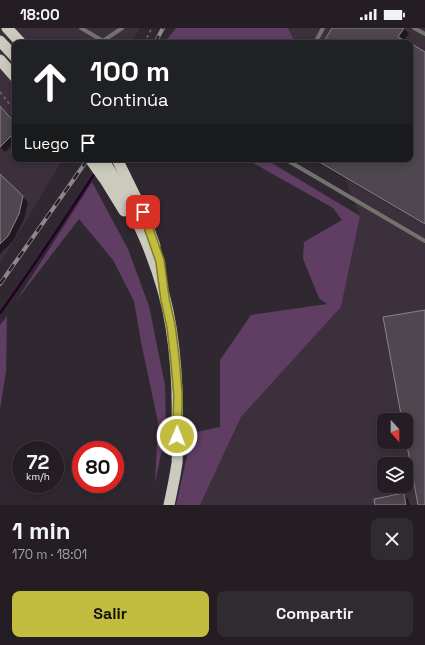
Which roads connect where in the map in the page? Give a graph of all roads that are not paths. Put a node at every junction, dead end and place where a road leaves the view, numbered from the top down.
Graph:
1 (6, 28) edge
2 (81, 28) edge
3 (122, 28) edge
4 (323, 28) edge
5 (414, 28) edge
6 (425, 34) edge
7 (18, 40) edge
8 (101, 40) edge
9 (104, 40) edge
10 (316, 40) edge
11 (0, 42) edge
12 (12, 54) edge
13 (0, 60) edge
14 (12, 73) edge
15 (92, 162) edge
16 (105, 162) edge
17 (118, 162) edge
18 (290, 162) edge
19 (124, 193) junction
20 (425, 241) edge
21 (165, 299) junction
22 (169, 505) edge

1 - 7 highway
2 - 8 lane
3 - 9 lane
4 - 10 lane
5 - 6 lane
11 - 12 highway
13 - 14 highway
15 - 19 highway
16 - 19 highway
17 - 19 highway
18 - 20 lane
19 - 21 highway
19 - 21 highway
21 - 22 highway

